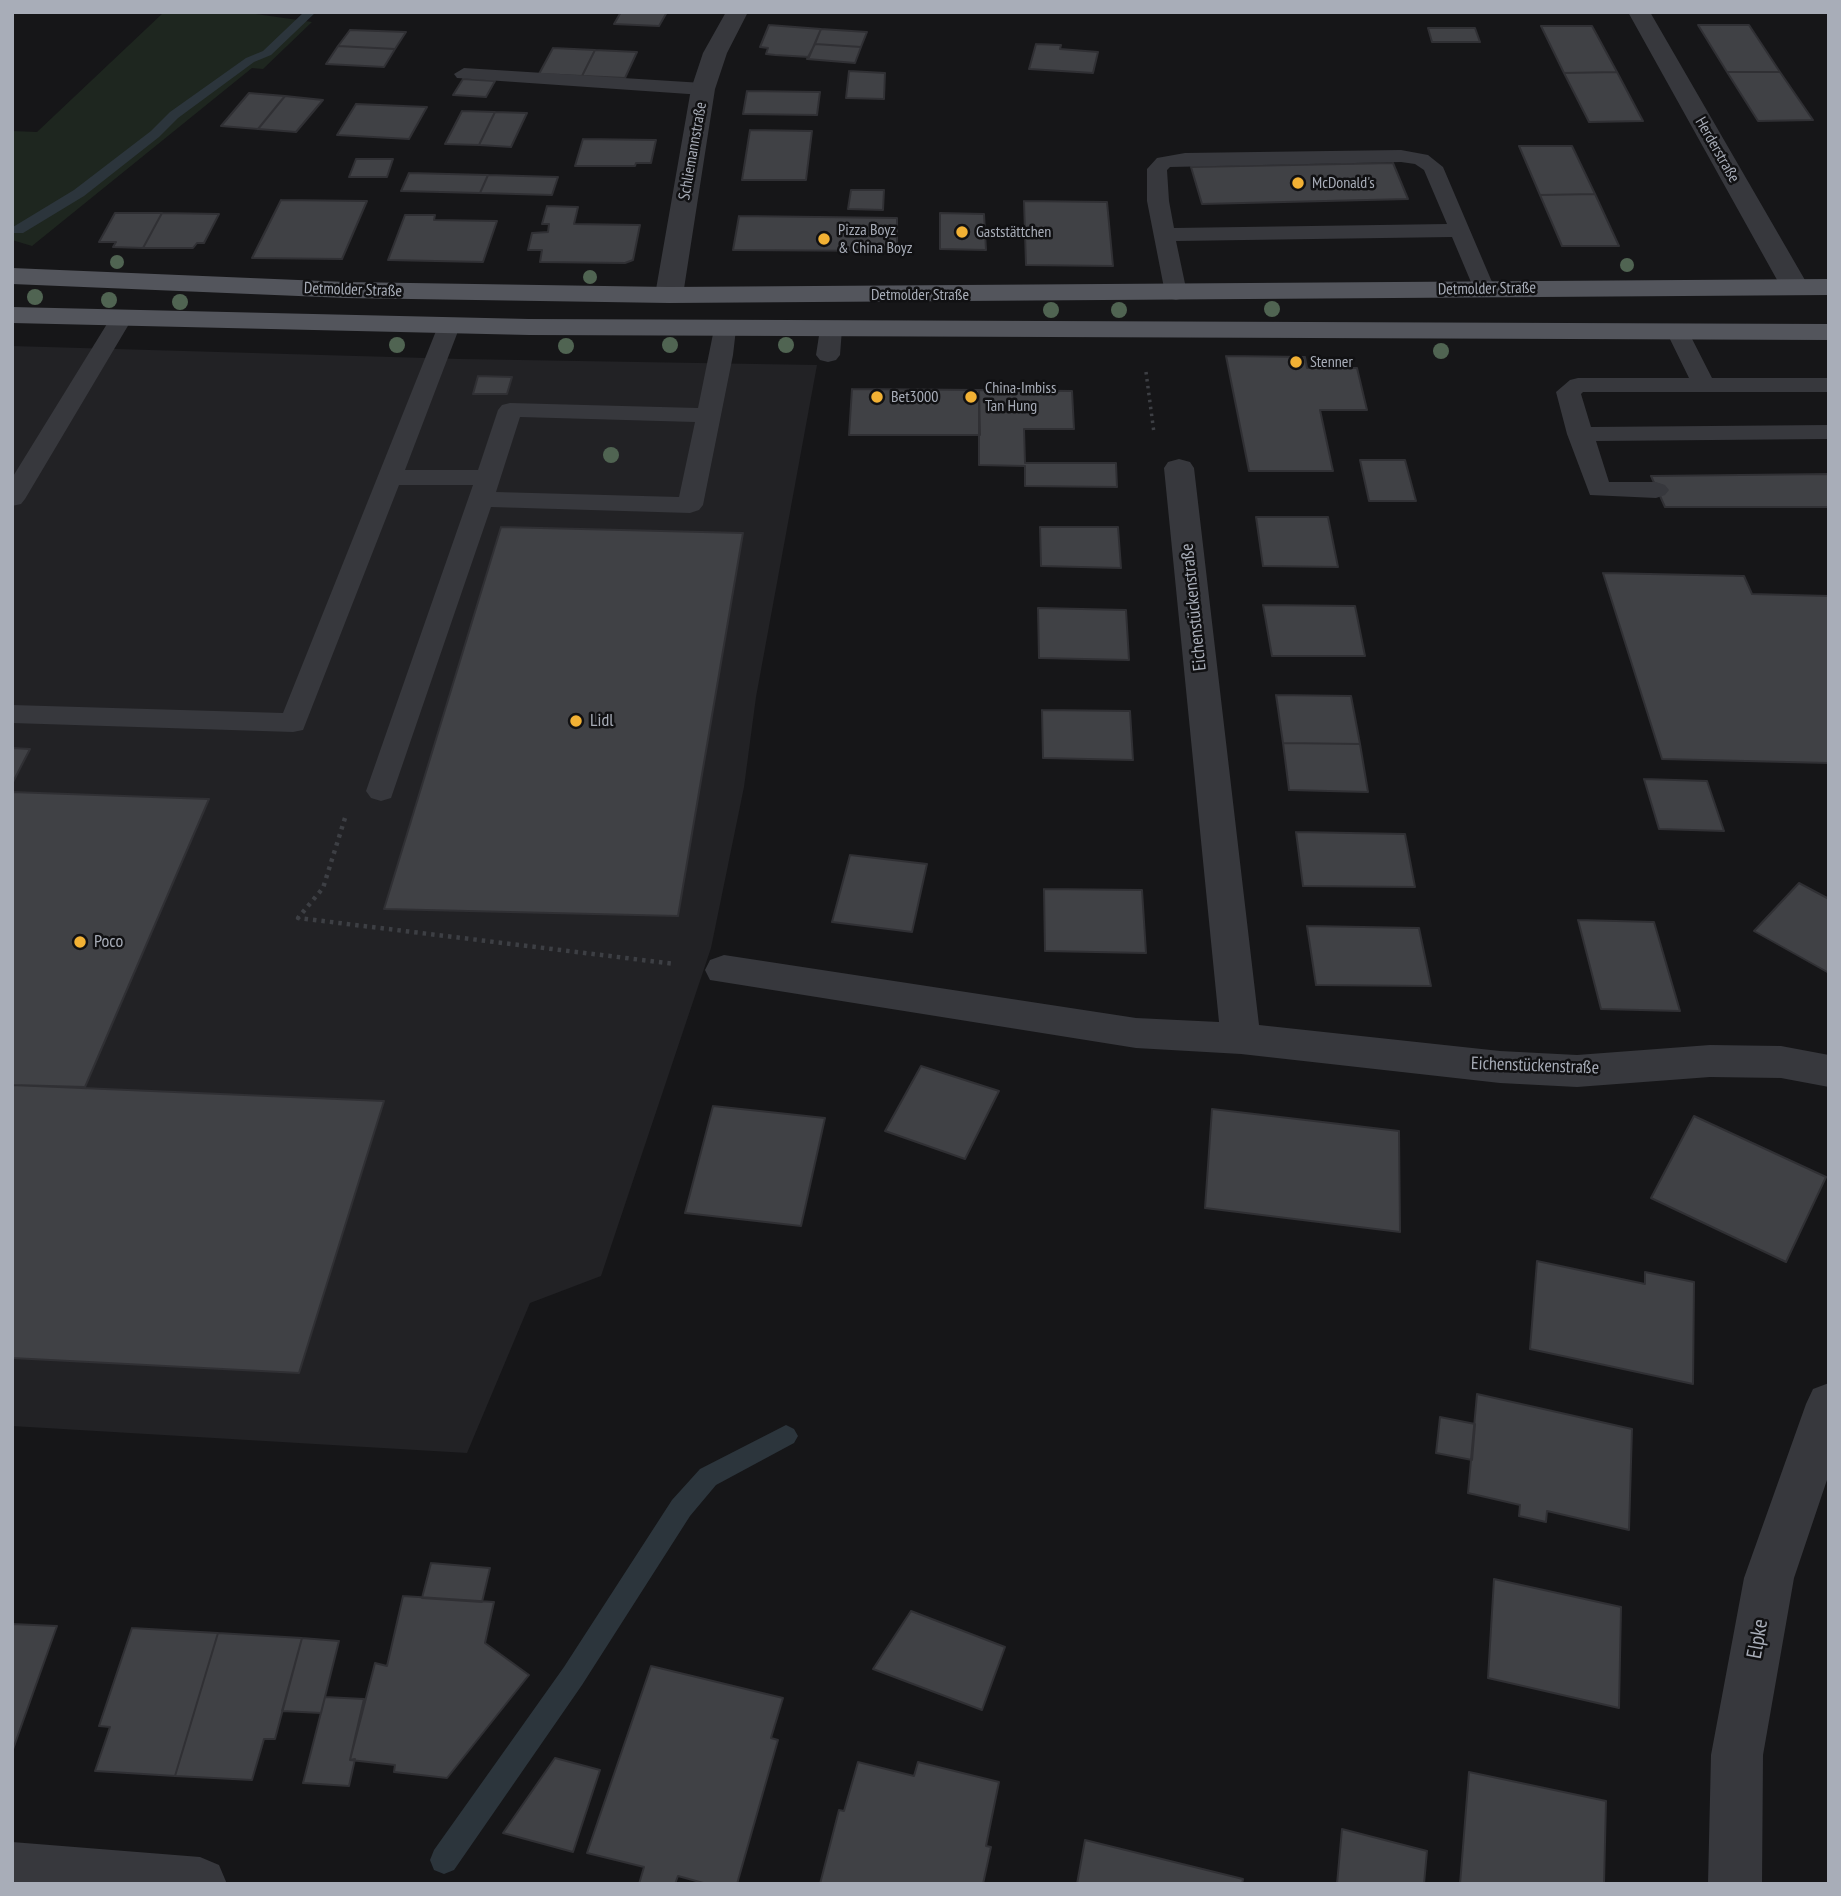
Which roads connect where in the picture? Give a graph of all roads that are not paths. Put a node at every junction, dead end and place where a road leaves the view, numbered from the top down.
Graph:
1 (737, 12) edge
2 (1639, 12) edge
3 (464, 75) dead end
4 (704, 89) junction
5 (1460, 230) junction
6 (1164, 236) junction
7 (12, 276) edge
8 (1795, 287) junction
9 (1829, 287) edge
10 (1484, 289) junction
11 (1176, 293) junction
12 (669, 295) junction
13 (12, 315) edge
14 (121, 319) junction
15 (449, 326) junction
16 (724, 328) junction
17 (1677, 331) junction
18 (1824, 331) edge
19 (1829, 385) edge
20 (1704, 386) junction
21 (708, 415) junction
22 (1829, 432) edge
23 (1579, 434) junction
24 (1179, 468) road end
25 (389, 478) junction
26 (485, 488) junction
27 (1656, 490) dead end
28 (12, 499) edge
29 (12, 714) edge
30 (381, 791) road end
31 (724, 970) road end
32 (1241, 1039) junction
33 (1829, 1071) edge
34 (1829, 1404) edge
35 (12, 1869) edge
36 (200, 1884) edge
37 (1735, 1884) edge

1 - 4 street, Schliemannstraße
2 - 8 street, Herderstraße
3 - 4 lane
4 - 12 street, Schliemannstraße
5 - 6 lane
5 - 6 lane
5 - 10 lane
6 - 11 lane
7 - 12 main road, Detmolder Straße
8 - 9 main road, Detmolder Straße
8 - 10 main road, Detmolder Straße
8 - 18 main road
10 - 11 main road, Detmolder Straße
11 - 12 main road, Detmolder Straße
13 - 14 main road, Detmolder Straße
14 - 15 main road, Detmolder Straße
14 - 28 lane
15 - 16 main road, Detmolder Straße
15 - 25 lane
16 - 17 main road, Detmolder Straße
16 - 21 lane
17 - 18 main road, Detmolder Straße
17 - 20 lane
19 - 20 lane
20 - 23 lane
21 - 26 lane
21 - 26 lane
22 - 23 lane
23 - 27 lane
24 - 32 street, Eichenstückenstraße
25 - 26 lane
25 - 29 lane
26 - 30 lane
31 - 32 street, Eichenstückenstraße
32 - 33 street, Eichenstückenstraße
34 - 37 street, Elpke
35 - 36 street

